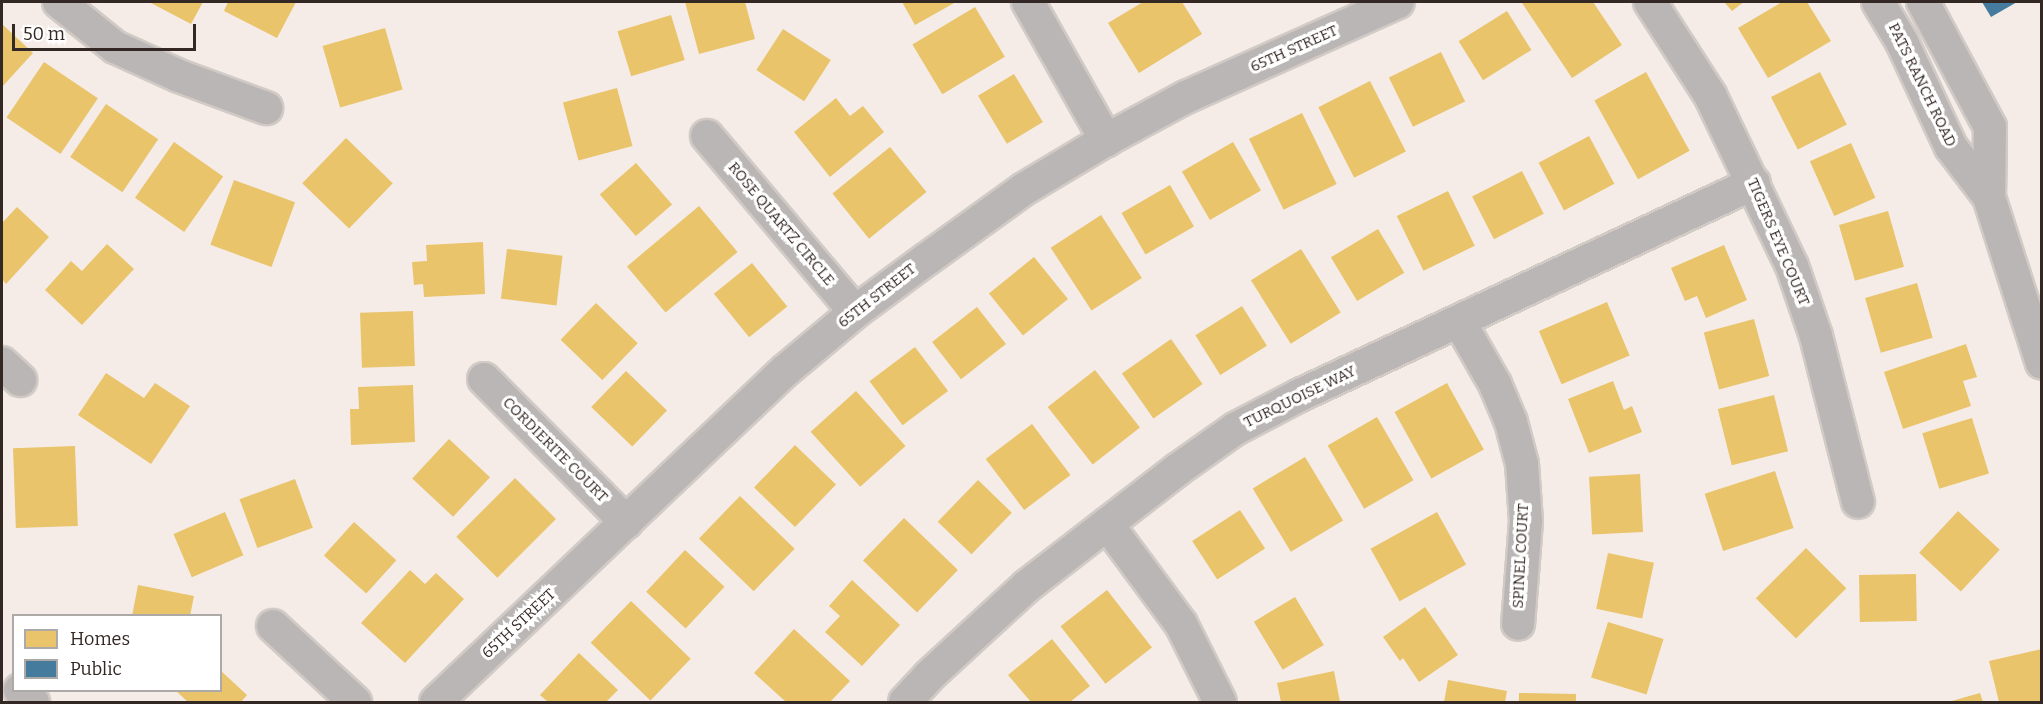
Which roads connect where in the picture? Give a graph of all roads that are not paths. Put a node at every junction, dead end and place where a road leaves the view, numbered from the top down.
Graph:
1 (58, 2) edge
2 (1028, 2) edge
3 (1398, 2) edge
4 (1650, 2) edge
5 (1878, 2) edge
6 (1923, 2) edge
7 (266, 108) dead end
8 (707, 136) dead end
9 (1106, 141) junction
10 (1754, 183) junction
11 (1989, 197) junction
12 (855, 312) junction
13 (1460, 321) junction
14 (2042, 363) edge
15 (484, 379) dead end
16 (1858, 502) dead end
17 (626, 522) junction
18 (1107, 524) junction
19 (1518, 624) dead end
20 (273, 626) dead end
21 (355, 702) edge
22 (436, 702) edge
23 (905, 702) edge
24 (1220, 702) edge

1 - 7 street
2 - 9 street
3 - 9 street, 65TH STREET
4 - 10 street, TIGERS EYE COURT
5 - 11 street, PATS RANCH ROAD
6 - 11 street, PATS RANCH ROAD
8 - 12 street, ROSE QUARTZ CIRCLE
9 - 12 street, 65TH STREET
10 - 13 street, TURQUOISE WAY
10 - 16 street, TIGERS EYE COURT
11 - 14 street, PATS RANCH ROAD
12 - 17 street, 65TH STREET
13 - 18 street, TURQUOISE WAY
13 - 19 street, SPINEL COURT
15 - 17 street, CORDIERITE COURT
17 - 22 street, 65TH STREET
18 - 23 street, TURQUOISE WAY
18 - 24 street
20 - 21 street

